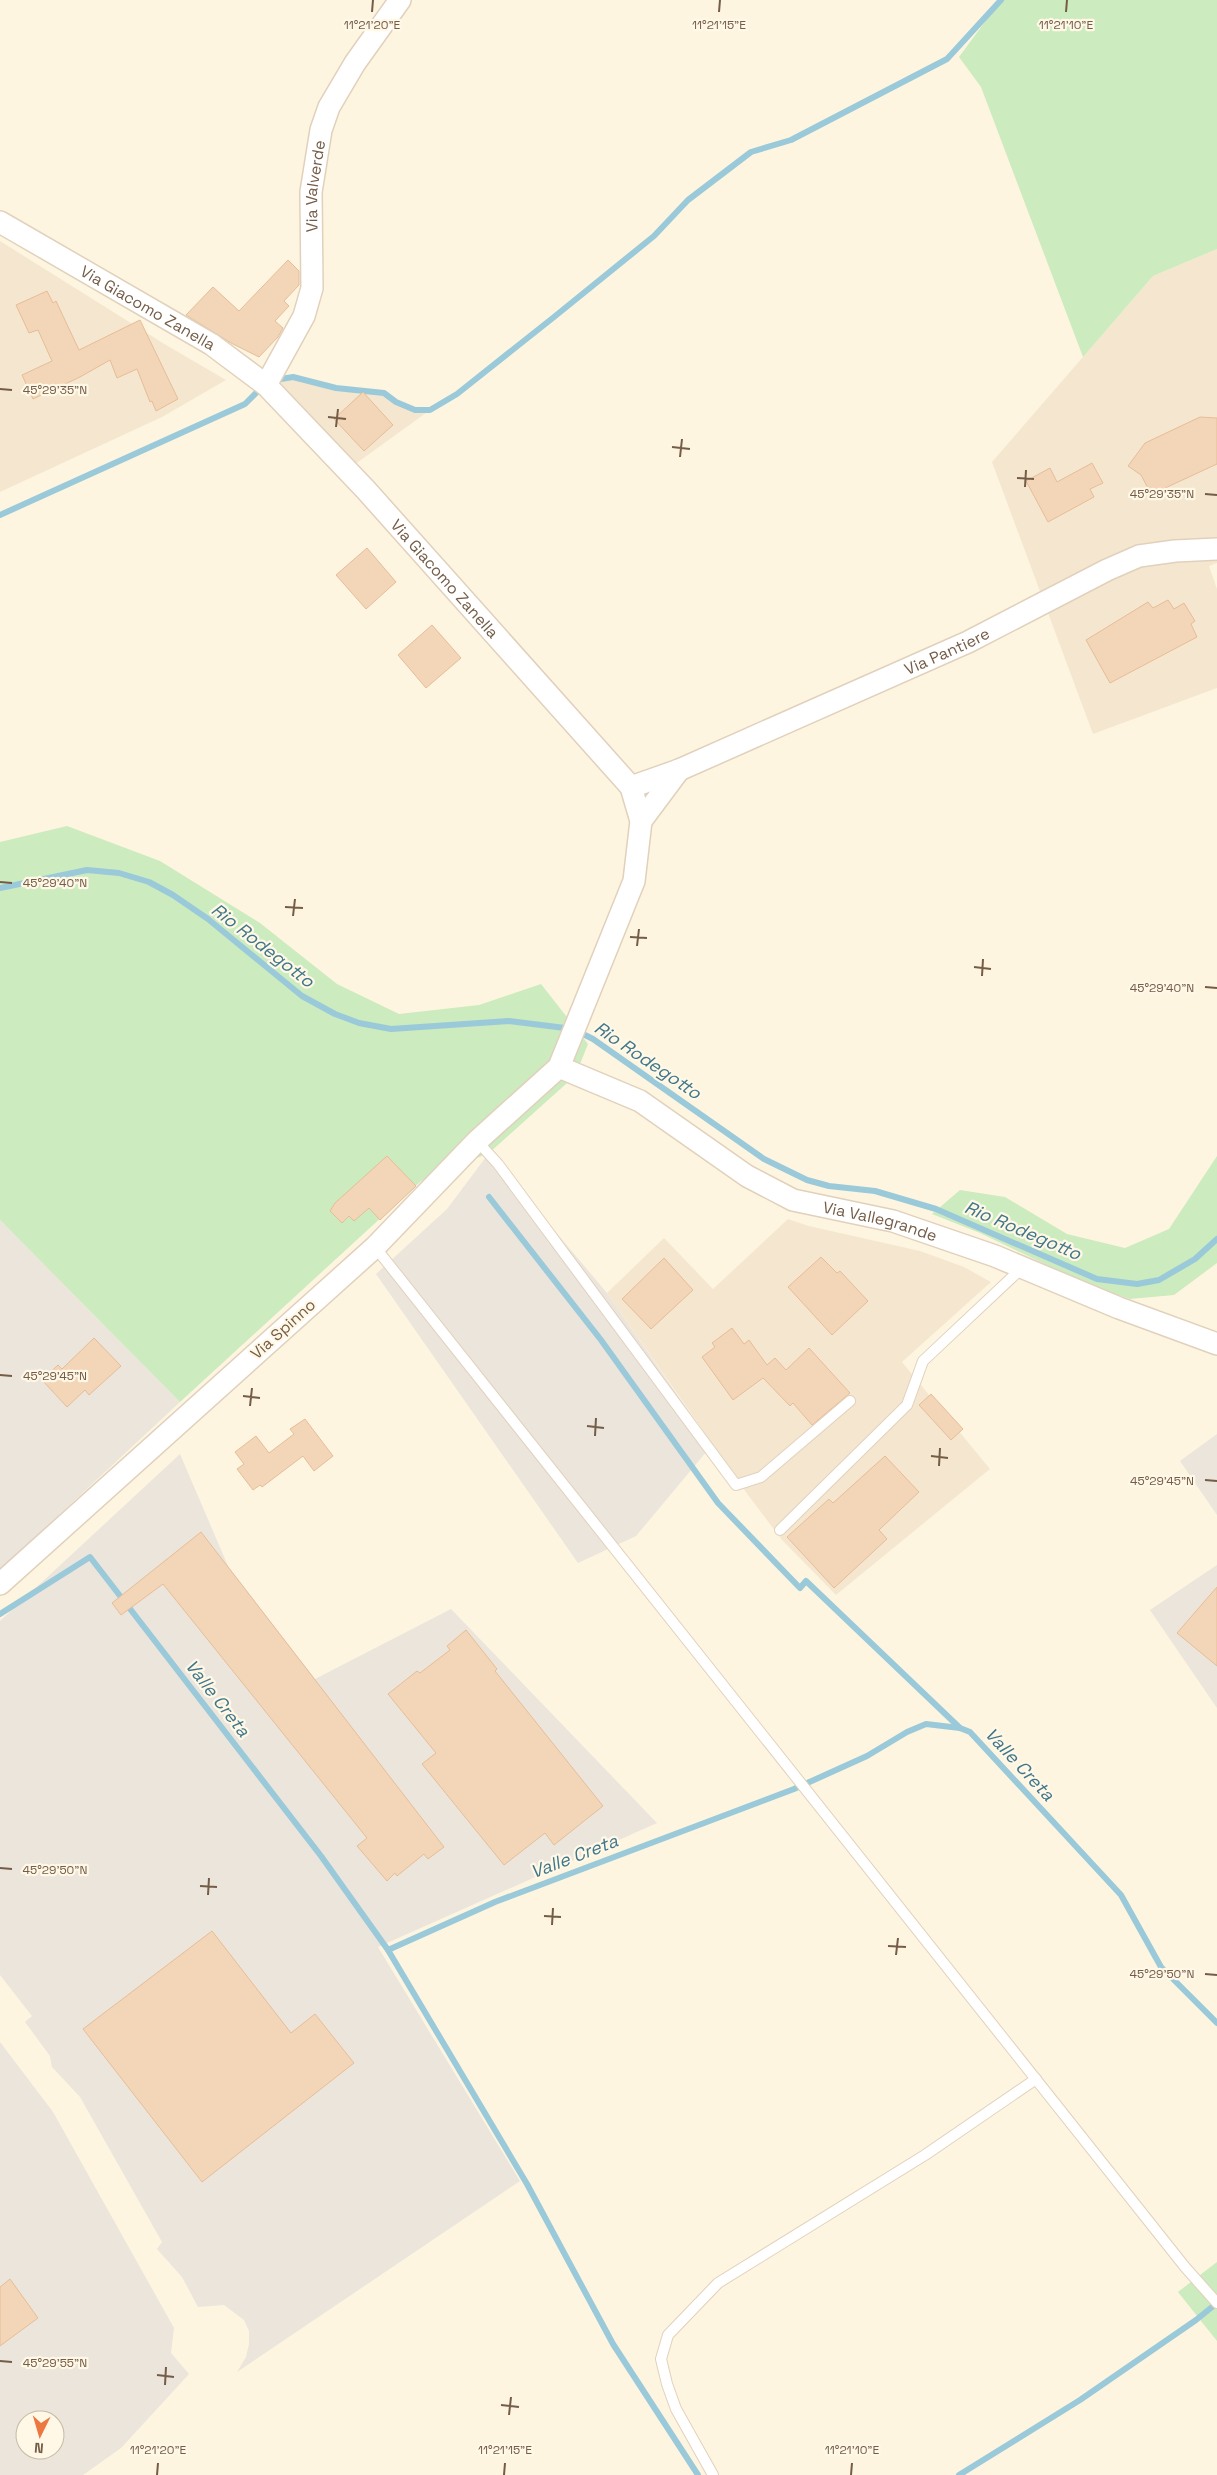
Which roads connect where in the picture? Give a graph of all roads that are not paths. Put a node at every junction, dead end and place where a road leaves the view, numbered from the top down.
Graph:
1 (400, 0) edge
2 (0, 222) edge
3 (266, 385) junction
4 (1217, 549) edge
5 (679, 770) junction
6 (631, 787) junction
7 (641, 821) junction
8 (559, 1067) junction
9 (477, 1141) junction
10 (375, 1247) junction
11 (1023, 1267) junction
12 (1217, 1344) edge
13 (850, 1401) dead end
14 (780, 1530) dead end
15 (0, 1584) edge
16 (1036, 2079) junction
17 (1217, 2303) edge
18 (713, 2475) edge

1 - 3 street, Via Valverde
2 - 3 street, Via Giacomo Zanella
3 - 6 street, Via Giacomo Zanella
4 - 5 street, Via Pantiere
5 - 6 street, Via Pantiere
5 - 7 street, Via Pantiere
6 - 7 street, Via Giacomo Zanella
7 - 8 street, Via Giacomo Zanella
8 - 9 street, Via Spinno
8 - 11 street, Via Vallegrande
9 - 10 street, Via Spinno
9 - 13 lane
10 - 15 street, Via Spinno
10 - 16 lane
11 - 12 street, Via Vallegrande
11 - 14 lane
16 - 17 lane
16 - 18 lane

